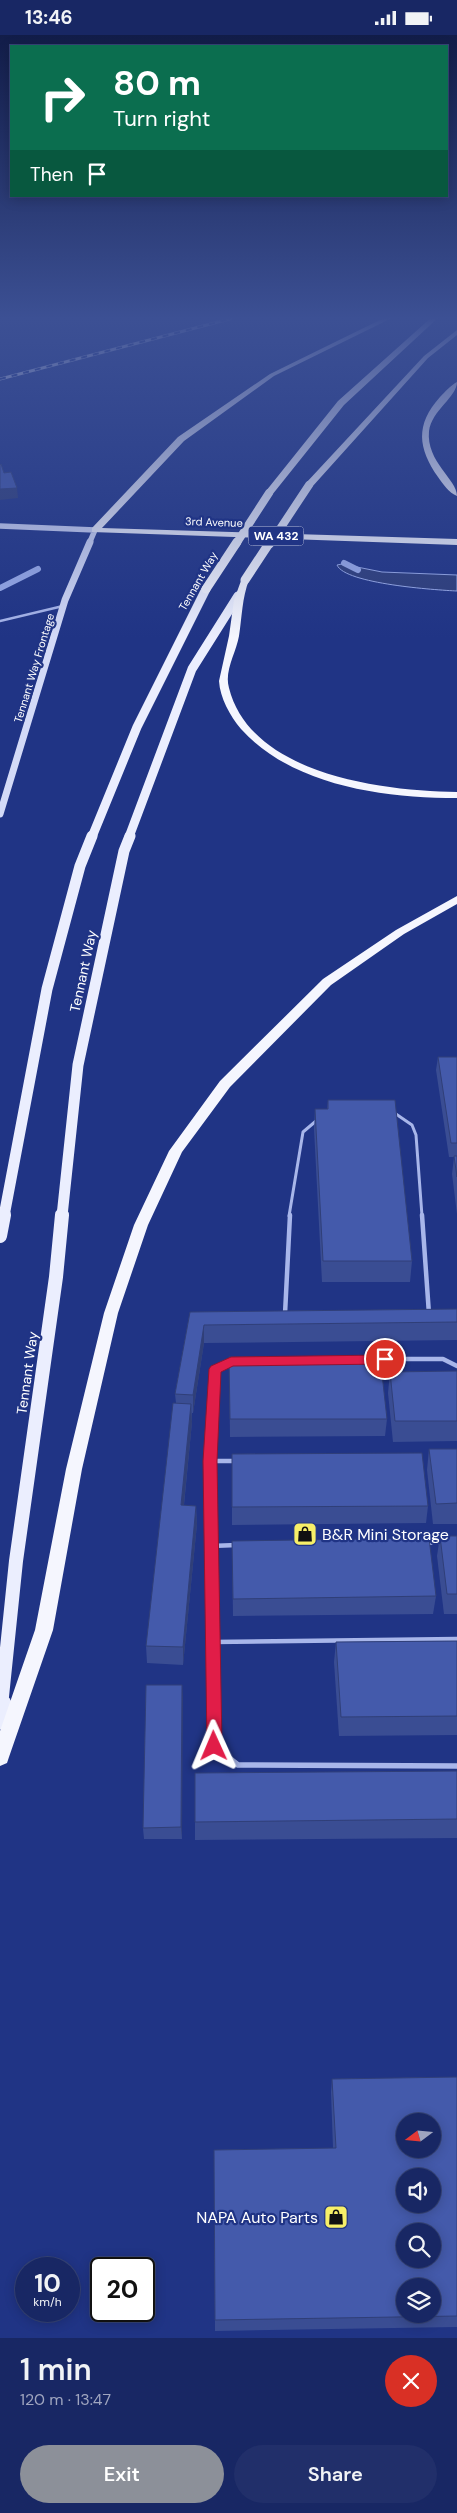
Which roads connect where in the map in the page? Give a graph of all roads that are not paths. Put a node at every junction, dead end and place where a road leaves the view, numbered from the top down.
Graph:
1 (204, 423) edge
2 (325, 423) edge
3 (365, 423) edge
4 (428, 423) edge
5 (457, 494) edge
6 (0, 526) edge
7 (95, 530) junction
8 (457, 542) edge
9 (206, 589) joint
10 (238, 596) junction
11 (63, 606) junction
12 (0, 621) edge
13 (457, 795) edge
14 (0, 814) edge
15 (457, 899) edge
16 (387, 1110) edge
17 (319, 1119) edge
18 (3, 1202) edge
19 (0, 1236) edge
20 (294, 1314) edge
21 (420, 1316) edge
22 (429, 1316) junction
23 (438, 1316) edge
24 (366, 1360) edge
25 (241, 1361) edge
26 (457, 1365) edge
27 (210, 1461) junction
28 (240, 1461) edge
29 (447, 1542) edge
30 (418, 1543) edge
31 (241, 1545) edge
32 (211, 1546) junction
33 (457, 1639) edge
34 (213, 1642) junction
35 (0, 1720) edge
36 (0, 1757) edge
37 (457, 1766) edge

1 - 7 highway
2 - 9 highway, Tennant Way / WA 432, bridge
3 - 10 highway, Tennant Way / WA 432, bridge
4 - 5 highway
6 - 7 main road, 3rd Avenue
7 - 8 highway, 3rd Avenue / WA 432
7 - 11 main road, Tennant Way Frontage
9 - 18 main road, Tennant Way
10 - 13 highway
10 - 35 main road, Tennant Way
11 - 12 lane
11 - 14 main road, Tennant Way Frontage
15 - 36 highway
16 - 22 lane
17 - 20 lane
18 - 19 main road, Tennant Way
21 - 22 lane
22 - 23 lane
24 - 26 lane
25 - 27 lane
27 - 28 lane
27 - 32 lane
29 - 30 lane
31 - 32 lane
32 - 34 lane
33 - 34 lane
34 - 37 lane

